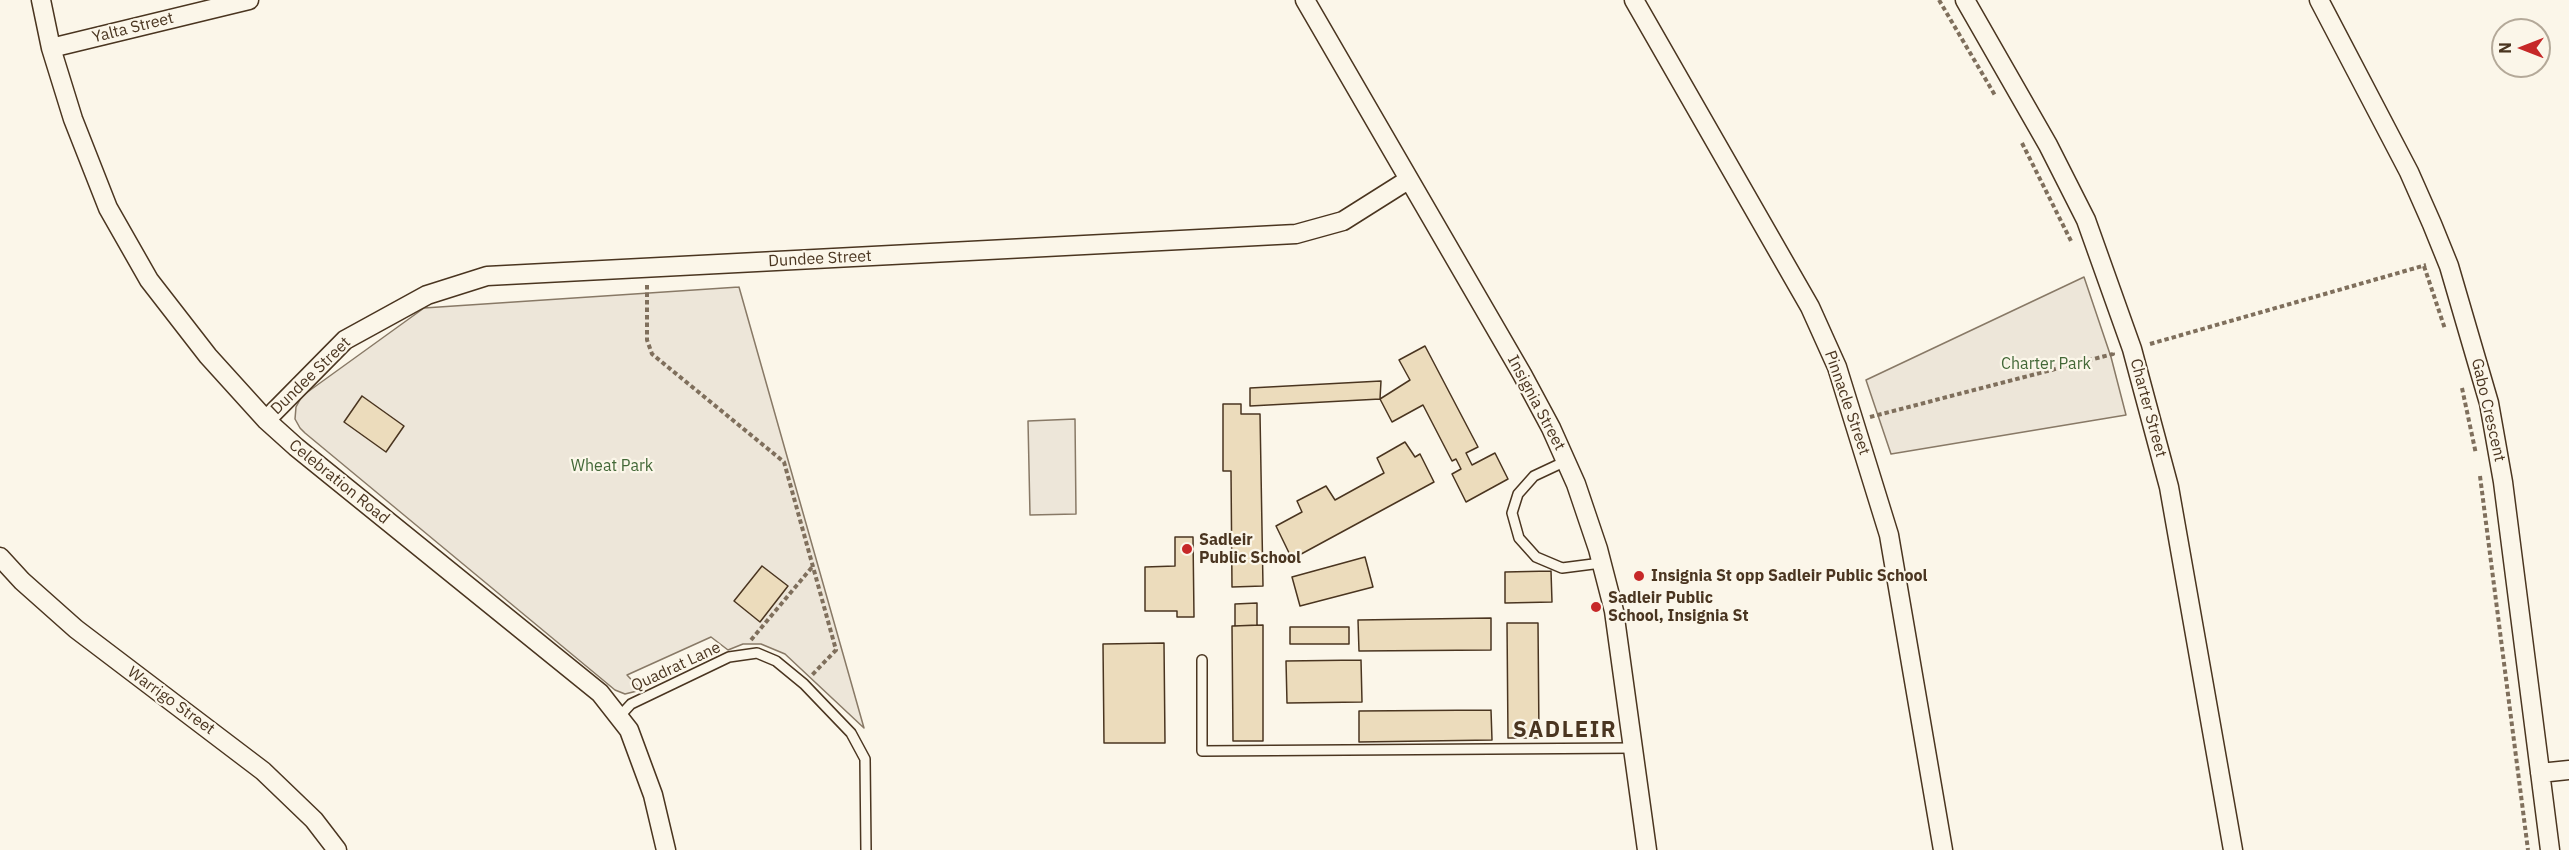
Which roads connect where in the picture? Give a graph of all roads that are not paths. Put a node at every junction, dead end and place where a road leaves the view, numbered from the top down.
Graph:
1 (41, 0) edge
2 (249, 0) edge
3 (1305, 0) edge
4 (1634, 0) edge
5 (1965, 0) edge
6 (2319, 0) edge
7 (51, 48) junction
8 (1408, 180) junction
9 (266, 420) junction
10 (1566, 461) junction
11 (0, 557) edge
12 (1601, 563) junction
13 (1202, 660) dead end
14 (619, 717) junction
15 (1633, 748) junction
16 (2569, 770) edge
17 (2540, 773) junction
18 (337, 850) edge
19 (666, 850) edge
20 (866, 850) edge
21 (1647, 850) edge
22 (1942, 850) edge
23 (2234, 850) edge
24 (2550, 850) edge

1 - 7 street, Celebration Road
2 - 7 street, Yalta Street
3 - 8 street, Insignia Street
4 - 22 street, Pinnacle Street
5 - 23 street, Charter Street
6 - 17 street, Gabo Crescent
7 - 9 street, Celebration Road
8 - 9 street, Dundee Street
8 - 10 street, Insignia Street
9 - 14 street, Celebration Road
10 - 12 street, Insignia Street
10 - 12 lane
11 - 18 street, Warrigo Street
12 - 15 street, Insignia Street
13 - 15 lane
14 - 19 street, Celebration Road
14 - 20 lane, Quadrat Lane
15 - 21 street, Insignia Street
16 - 17 street
17 - 24 street, Gabo Crescent

